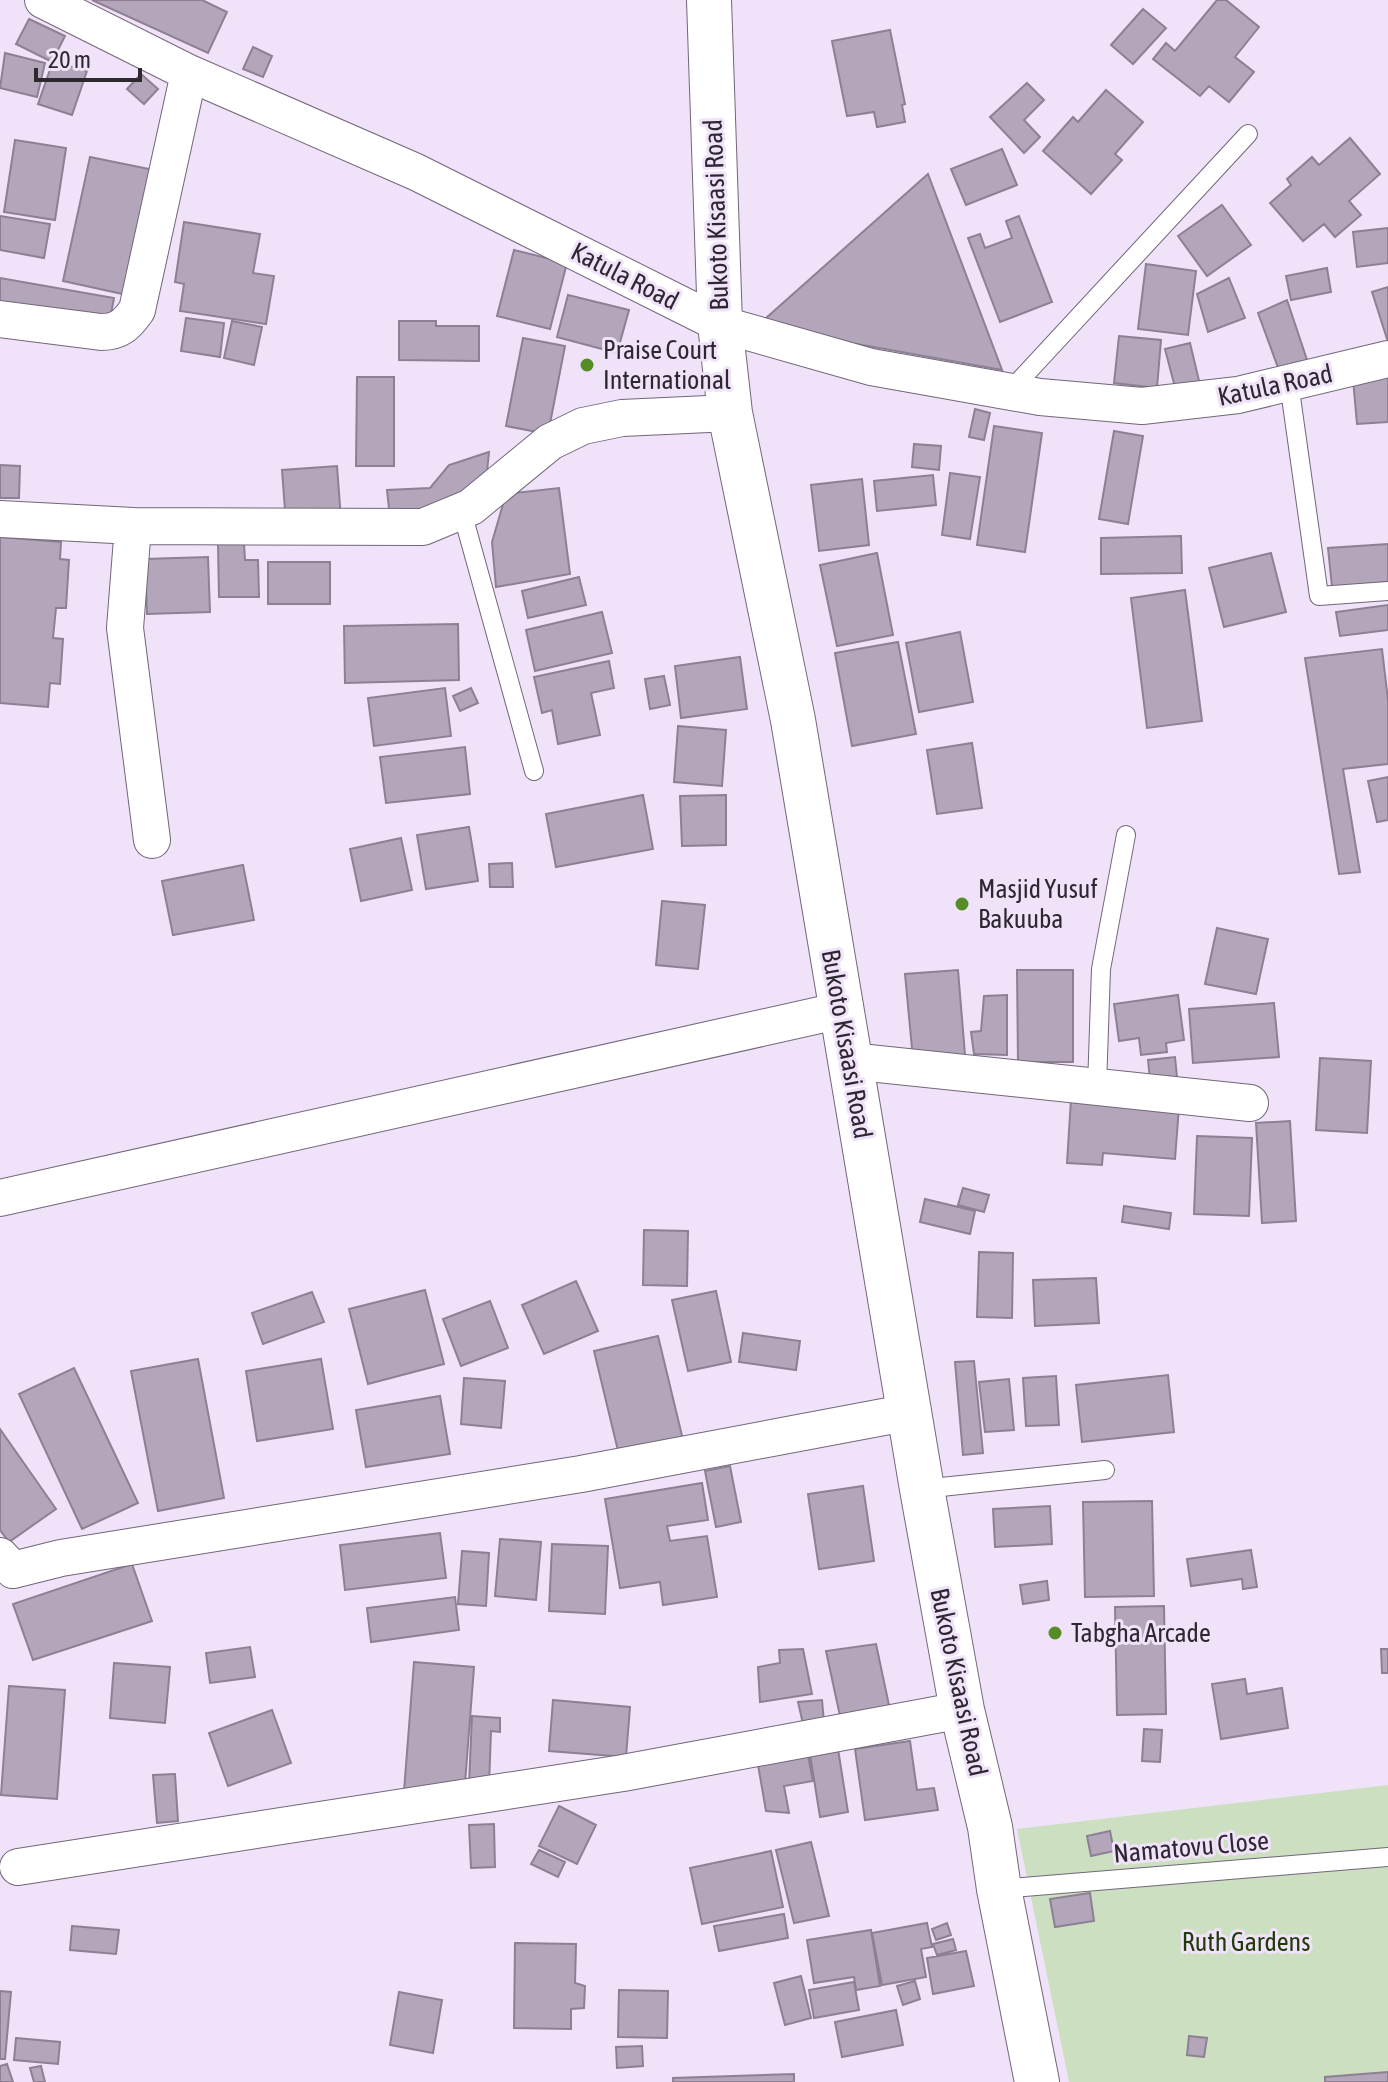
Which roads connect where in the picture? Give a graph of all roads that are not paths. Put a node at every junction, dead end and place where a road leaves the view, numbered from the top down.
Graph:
1 (43, 0) edge
2 (709, 0) edge
3 (189, 73) junction
4 (1248, 134) dead end
5 (0, 319) edge
6 (720, 324) junction
7 (1388, 359) edge
8 (1289, 383) junction
9 (1009, 392) junction
10 (730, 413) junction
11 (462, 512) junction
12 (0, 519) edge
13 (133, 526) junction
14 (1388, 591) edge
15 (534, 771) dead end
16 (1126, 835) dead end
17 (152, 840) dead end
18 (842, 1010) junction
19 (850, 1061) junction
20 (1097, 1087) junction
21 (1250, 1103) dead end
22 (0, 1198) edge
23 (910, 1412) junction
24 (1105, 1470) dead end
25 (922, 1489) junction
26 (0, 1556) edge
27 (962, 1710) junction
28 (1388, 1857) edge
29 (18, 1867) dead end
30 (999, 1889) junction
31 (1037, 2082) edge

1 - 3 street, Katula Road
2 - 6 main road, Bukoto Kisaasi Road
3 - 5 street
3 - 6 street, Katula Road
4 - 9 lane
6 - 9 street, Katula Road
6 - 10 main road, Bukoto Kisaasi Road
7 - 8 street, Katula Road
8 - 9 street, Katula Road
8 - 14 lane
10 - 11 street
10 - 18 main road, Bukoto Kisaasi Road
11 - 13 street
11 - 15 lane
12 - 13 street
13 - 17 street
16 - 20 lane
18 - 19 main road, Bukoto Kisaasi Road
18 - 22 street
19 - 20 street
19 - 23 main road, Bukoto Kisaasi Road
20 - 21 street
23 - 25 main road, Bukoto Kisaasi Road
23 - 26 street
24 - 25 lane
25 - 27 main road, Bukoto Kisaasi Road
27 - 29 street
27 - 30 main road, Bukoto Kisaasi Road
28 - 30 lane, Namatovu Close
30 - 31 main road, Bukoto Kisaasi Road

